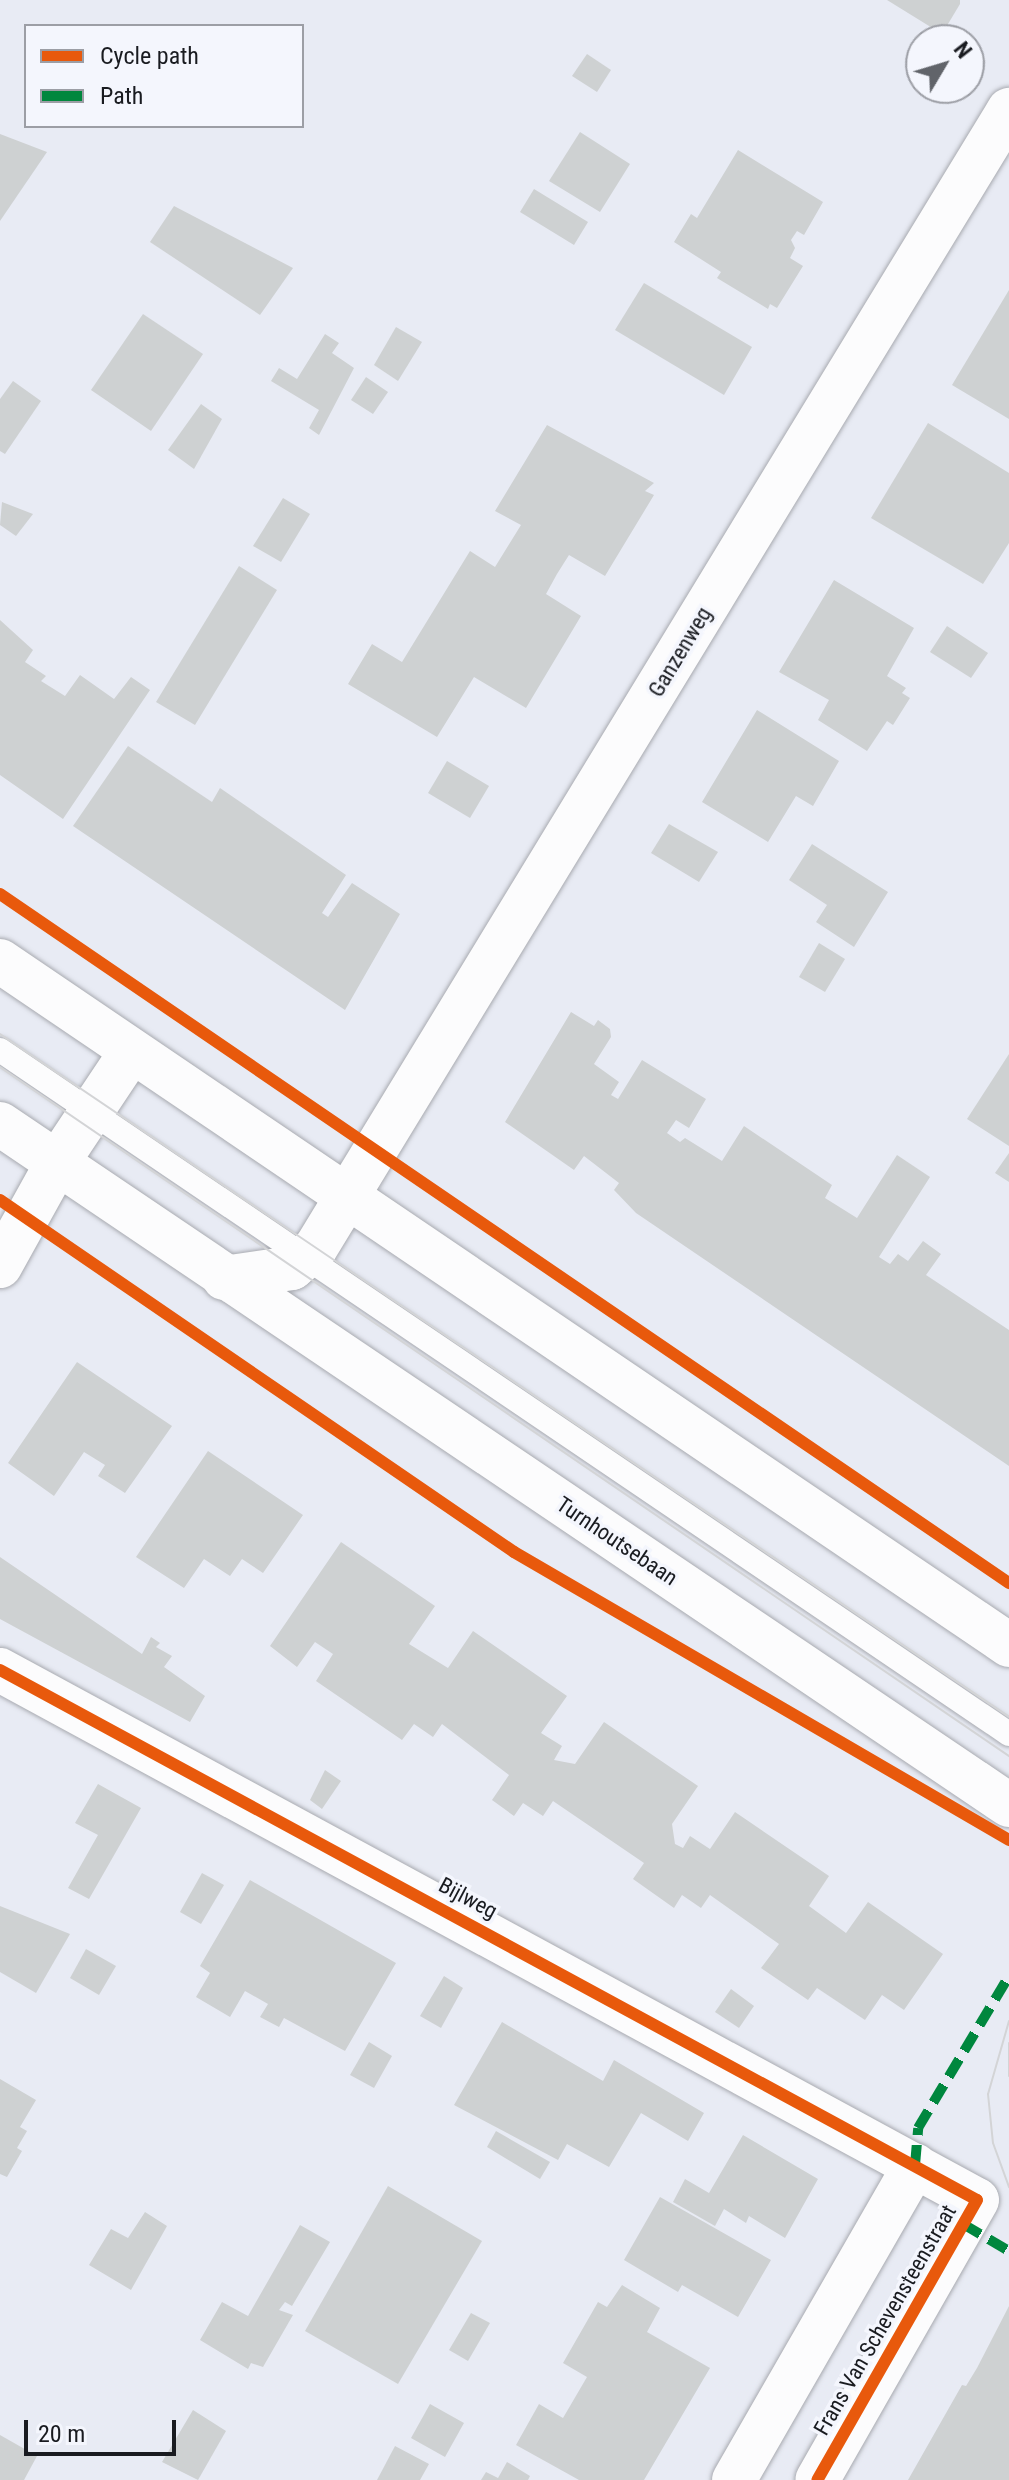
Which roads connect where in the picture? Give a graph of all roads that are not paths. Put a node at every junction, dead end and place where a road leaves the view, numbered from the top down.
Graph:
1 (1009, 110) edge
2 (0, 961) edge
3 (0, 1050) edge
4 (131, 1052) junction
5 (91, 1112) junction
6 (0, 1124) edge
7 (57, 1163) junction
8 (350, 1194) junction
9 (304, 1258) junction
10 (0, 1266) edge
11 (224, 1278) junction
12 (1009, 1645) edge
13 (0, 1670) edge
14 (1009, 1734) edge
15 (1009, 1805) edge
16 (915, 2165) junction
17 (734, 2480) edge
18 (817, 2480) edge

1 - 8 street, Ganzenweg
2 - 4 street
3 - 5 lane
4 - 5 street
4 - 8 street
5 - 7 street
5 - 9 lane
6 - 7 street, Turnhoutsebaan
7 - 10 street
7 - 11 street, Turnhoutsebaan
8 - 9 street
8 - 12 street
9 - 11 street
9 - 14 lane
11 - 15 street, Turnhoutsebaan
13 - 16 street, Bijlweg
16 - 17 street
16 - 18 street, Frans Van Schevensteenstraat

